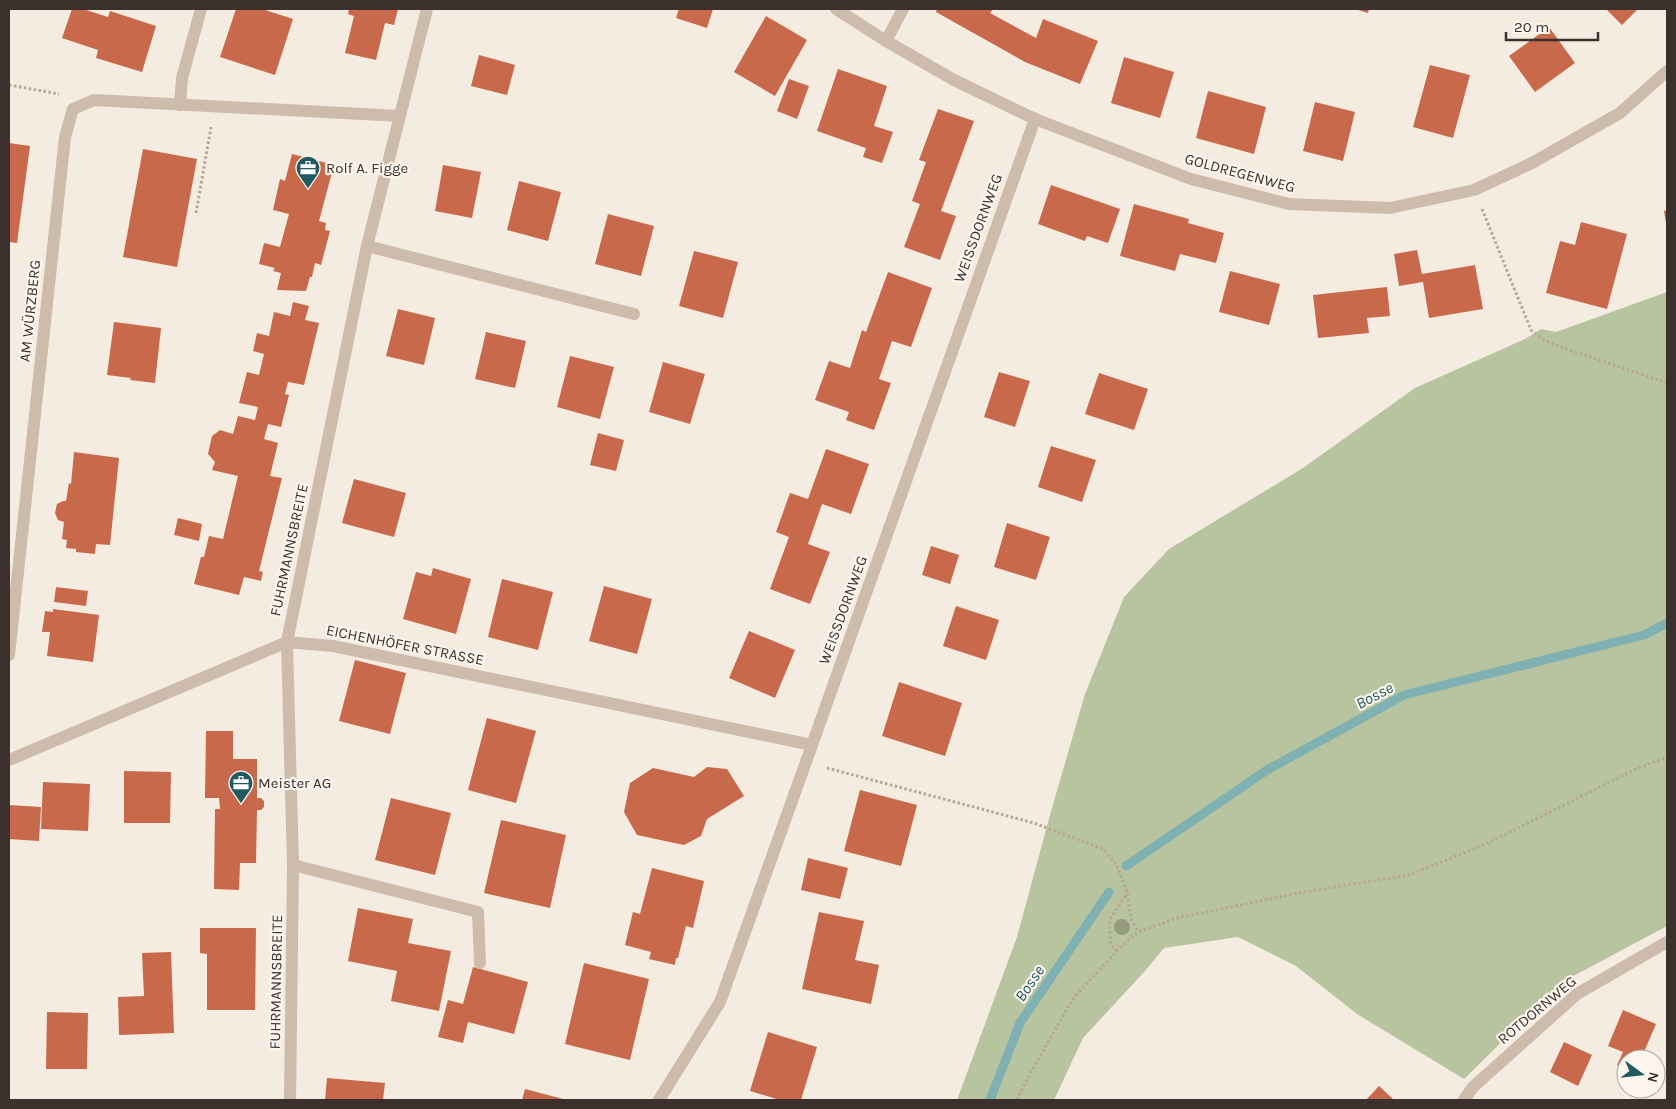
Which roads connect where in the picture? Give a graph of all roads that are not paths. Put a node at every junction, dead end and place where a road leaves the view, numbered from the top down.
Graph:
1 (201, 9) edge
2 (427, 9) edge
3 (836, 9) edge
4 (903, 9) edge
5 (886, 41) junction
6 (1667, 71) edge
7 (180, 105) junction
8 (400, 116) junction
9 (1034, 119) junction
10 (368, 246) junction
11 (634, 314) dead end
12 (287, 642) junction
13 (9, 655) edge
14 (812, 745) junction
15 (9, 760) edge
16 (293, 865) junction
17 (1667, 942) edge
18 (480, 963) dead end
19 (290, 1100) edge
20 (659, 1100) edge
21 (1464, 1100) edge

1 - 7 street
2 - 8 street, FUHRMANNSBREITE
3 - 5 street, GOLDREGENWEG
4 - 5 street
5 - 9 street, GOLDREGENWEG
6 - 9 street, GOLDREGENWEG
7 - 8 street
7 - 13 street, AM WÜRZBERG
8 - 10 street, FUHRMANNSBREITE
9 - 14 street, WEISSDORNWEG
10 - 11 street
10 - 12 street, FUHRMANNSBREITE
12 - 14 street, EICHENHÖFER STRASSE
12 - 15 street, EICHENHÖFER STRASSE
12 - 16 street, FUHRMANNSBREITE
14 - 20 street, WEISSDORNWEG
16 - 18 street
16 - 19 street, FUHRMANNSBREITE
17 - 21 street, ROTDORNWEG

